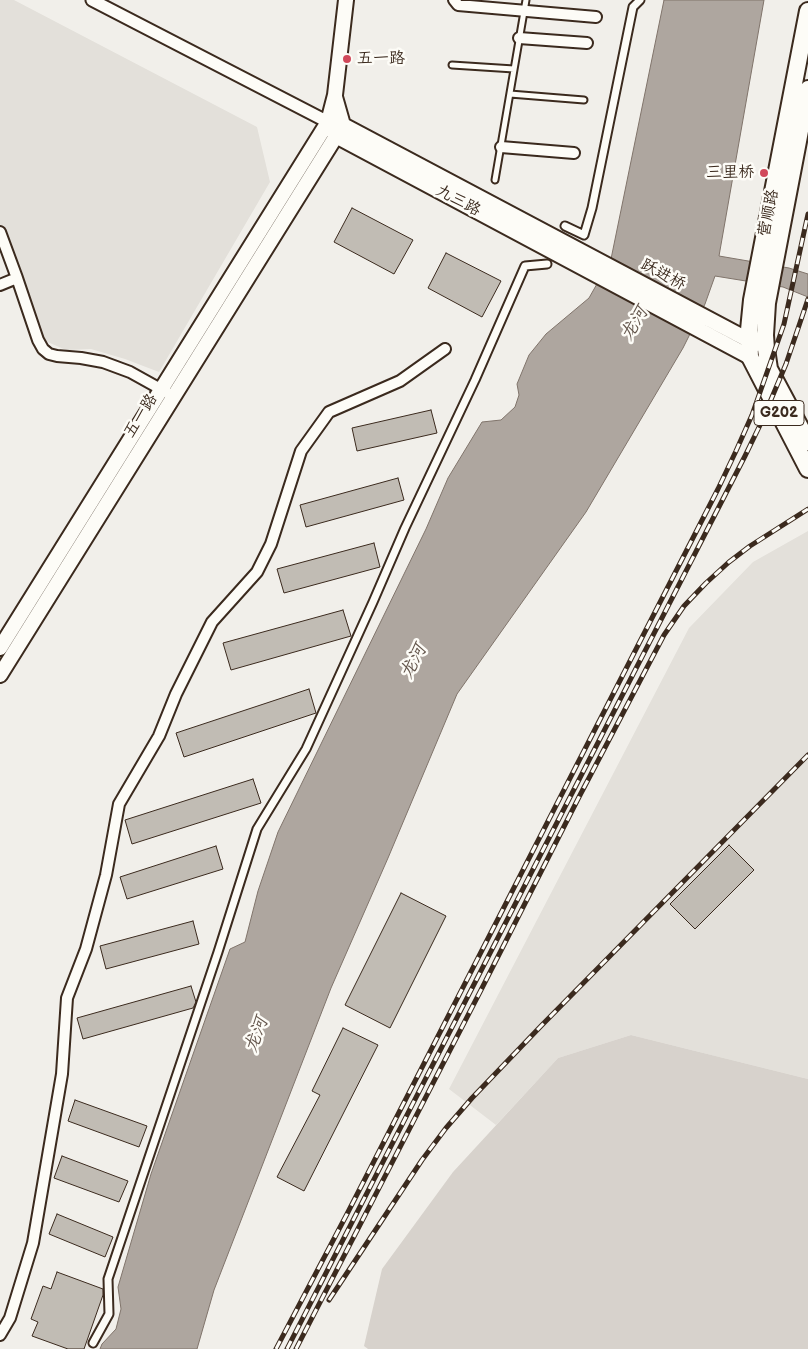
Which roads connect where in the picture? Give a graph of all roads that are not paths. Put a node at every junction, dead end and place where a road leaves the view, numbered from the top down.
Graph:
1 (92, 0) edge
2 (346, 0) edge
3 (454, 0) edge
4 (526, 0) edge
5 (640, 0) edge
6 (524, 11) junction
7 (808, 11) edge
8 (596, 17) dead end
9 (519, 38) junction
10 (587, 43) dead end
11 (452, 65) dead end
12 (514, 69) junction
13 (808, 89) edge
14 (510, 94) junction
15 (334, 95) junction
16 (584, 100) dead end
17 (328, 122) junction
18 (339, 131) junction
19 (501, 147) junction
20 (574, 153) dead end
21 (495, 180) dead end
22 (565, 226) dead end
23 (0, 232) edge
24 (767, 262) junction
25 (548, 264) dead end
26 (598, 268) joint
27 (17, 278) junction
28 (0, 285) edge
29 (763, 286) junction
30 (445, 349) dead end
31 (750, 349) junction
32 (766, 349) junction
33 (168, 393) junction
34 (808, 442) edge
35 (808, 469) edge
36 (0, 648) edge
37 (0, 675) edge
38 (0, 1335) edge
39 (93, 1343) dead end

1 - 17 street
2 - 15 main road, 五一路
3 - 6 street
4 - 6 lane
5 - 22 street
6 - 8 street
6 - 9 lane
7 - 24 highway, 营顺路 / G202
9 - 10 street
9 - 12 lane
11 - 12 lane
12 - 14 lane
13 - 24 highway, 营顺路 / G202
14 - 16 lane
14 - 19 lane
15 - 17 main road, 五一路
15 - 18 main road, 五一路
17 - 18 main road
17 - 33 main road, 五一路
18 - 26 main road, 九三路
18 - 33 main road, 五一路
19 - 20 street
19 - 21 lane
23 - 27 street
24 - 29 highway, 营顺路 / G202
25 - 39 street
26 - 31 main road, 跃进桥
27 - 28 street
27 - 33 street
29 - 31 highway, 营顺路 / G202
29 - 32 highway, 营顺路 / G202
30 - 38 street
31 - 32 highway
31 - 35 highway, G202
32 - 34 highway, G202
33 - 36 main road, 五一路
33 - 37 main road, 五一路

